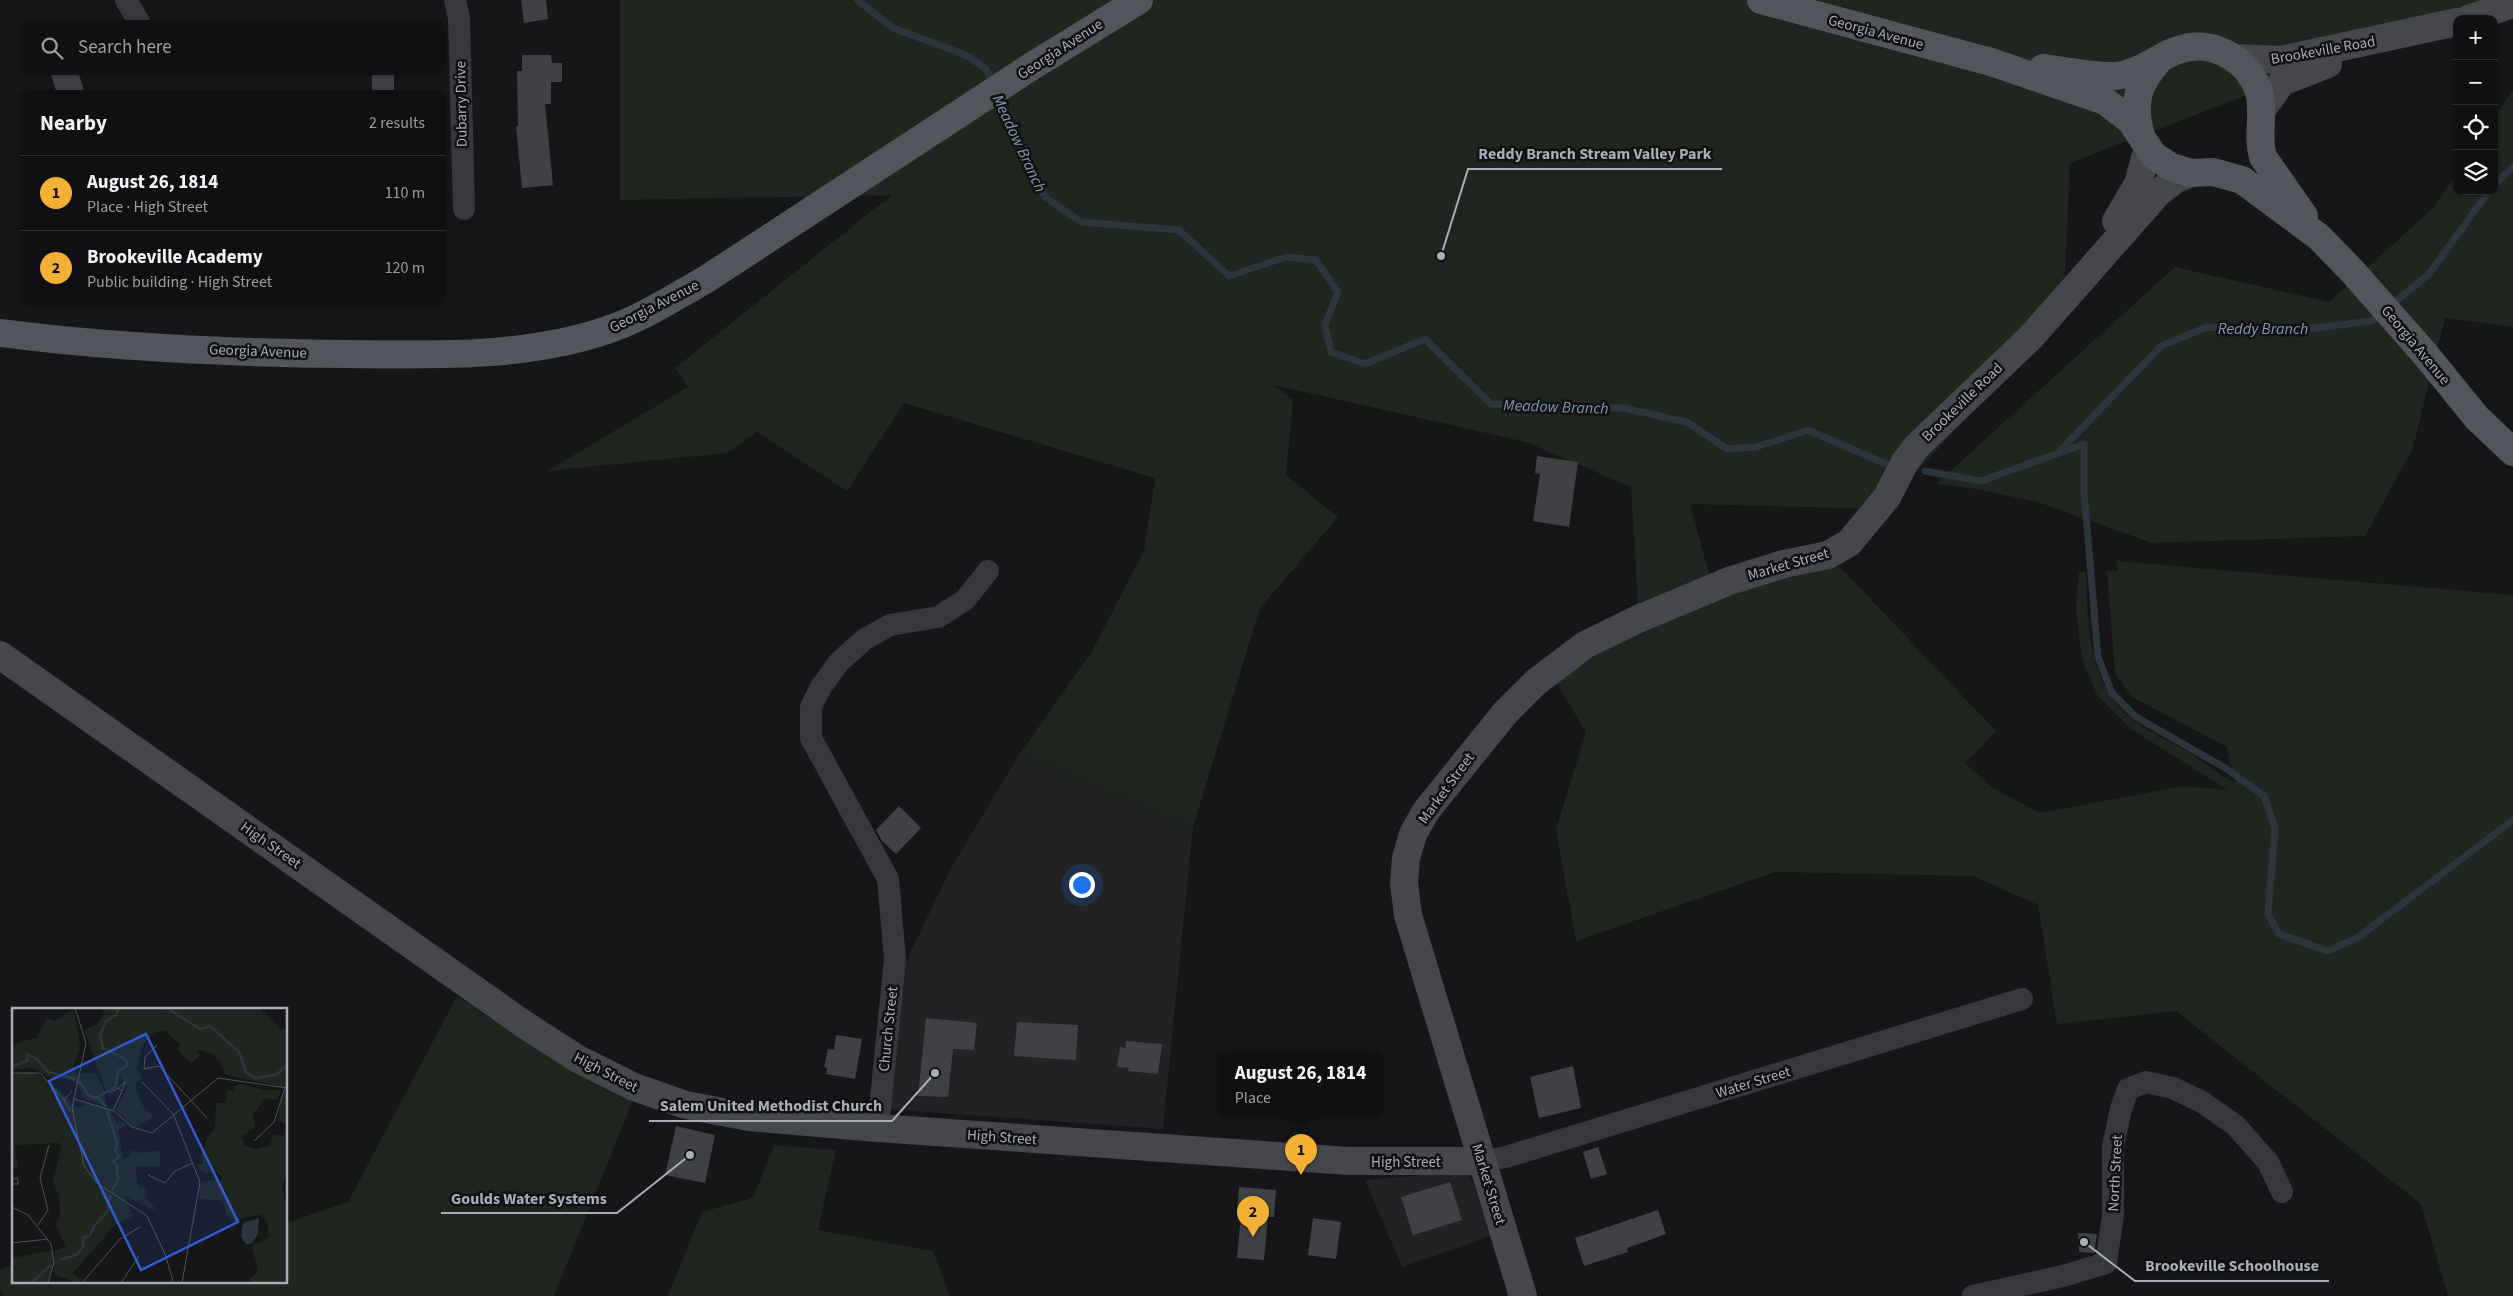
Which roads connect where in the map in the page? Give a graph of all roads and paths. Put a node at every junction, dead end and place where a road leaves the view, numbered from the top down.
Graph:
1 (126, 0) edge
2 (455, 0) edge
3 (1139, 0) edge
4 (1761, 0) edge
5 (2513, 4) edge
6 (2480, 15) edge
7 (138, 20) edge
8 (2453, 23) edge
9 (2411, 33) junction
10 (2235, 58) junction
11 (2159, 60) junction
12 (1991, 62) junction
13 (2260, 119) junction
14 (2145, 142) junction
15 (2202, 172) junction
16 (464, 209) dead end
17 (2319, 237) junction
18 (2075, 288) junction
19 (0, 333) edge
20 (2513, 452) edge
21 (1863, 526) joint
22 (988, 571) dead end
23 (0, 655) edge
24 (2022, 999) dead end
25 (878, 1128) junction
26 (1483, 1161) junction
27 (2282, 1192) dead end
28 (1523, 1296) edge
29 (1973, 1296) edge

1 - 7 street
2 - 16 street, Dubarry Drive
3 - 19 main road, Georgia Avenue
4 - 12 main road, Georgia Avenue
5 - 6 main road
8 - 9 main road, Brookeville Road
9 - 10 main road, Brookeville Road
9 - 13 main road, Brookeville Road
10 - 11 main road, Georgia Avenue
10 - 13 main road, Georgia Avenue
11 - 12 main road, Georgia Avenue
11 - 14 main road, Georgia Avenue
12 - 14 main road, Georgia Avenue
13 - 15 main road
13 - 17 main road, Georgia Avenue
14 - 15 main road, Georgia Avenue
14 - 18 main road, Brookeville Road
15 - 17 main road, Georgia Avenue
15 - 18 main road, Brookeville Road
17 - 20 main road, Georgia Avenue
18 - 21 main road, Brookeville Road
21 - 26 main road, Market Street
22 - 25 street, Church Street
23 - 25 main road, High Street
24 - 26 street, Water Street
25 - 26 main road, High Street
26 - 28 main road, Market Street
27 - 29 street, North Street

